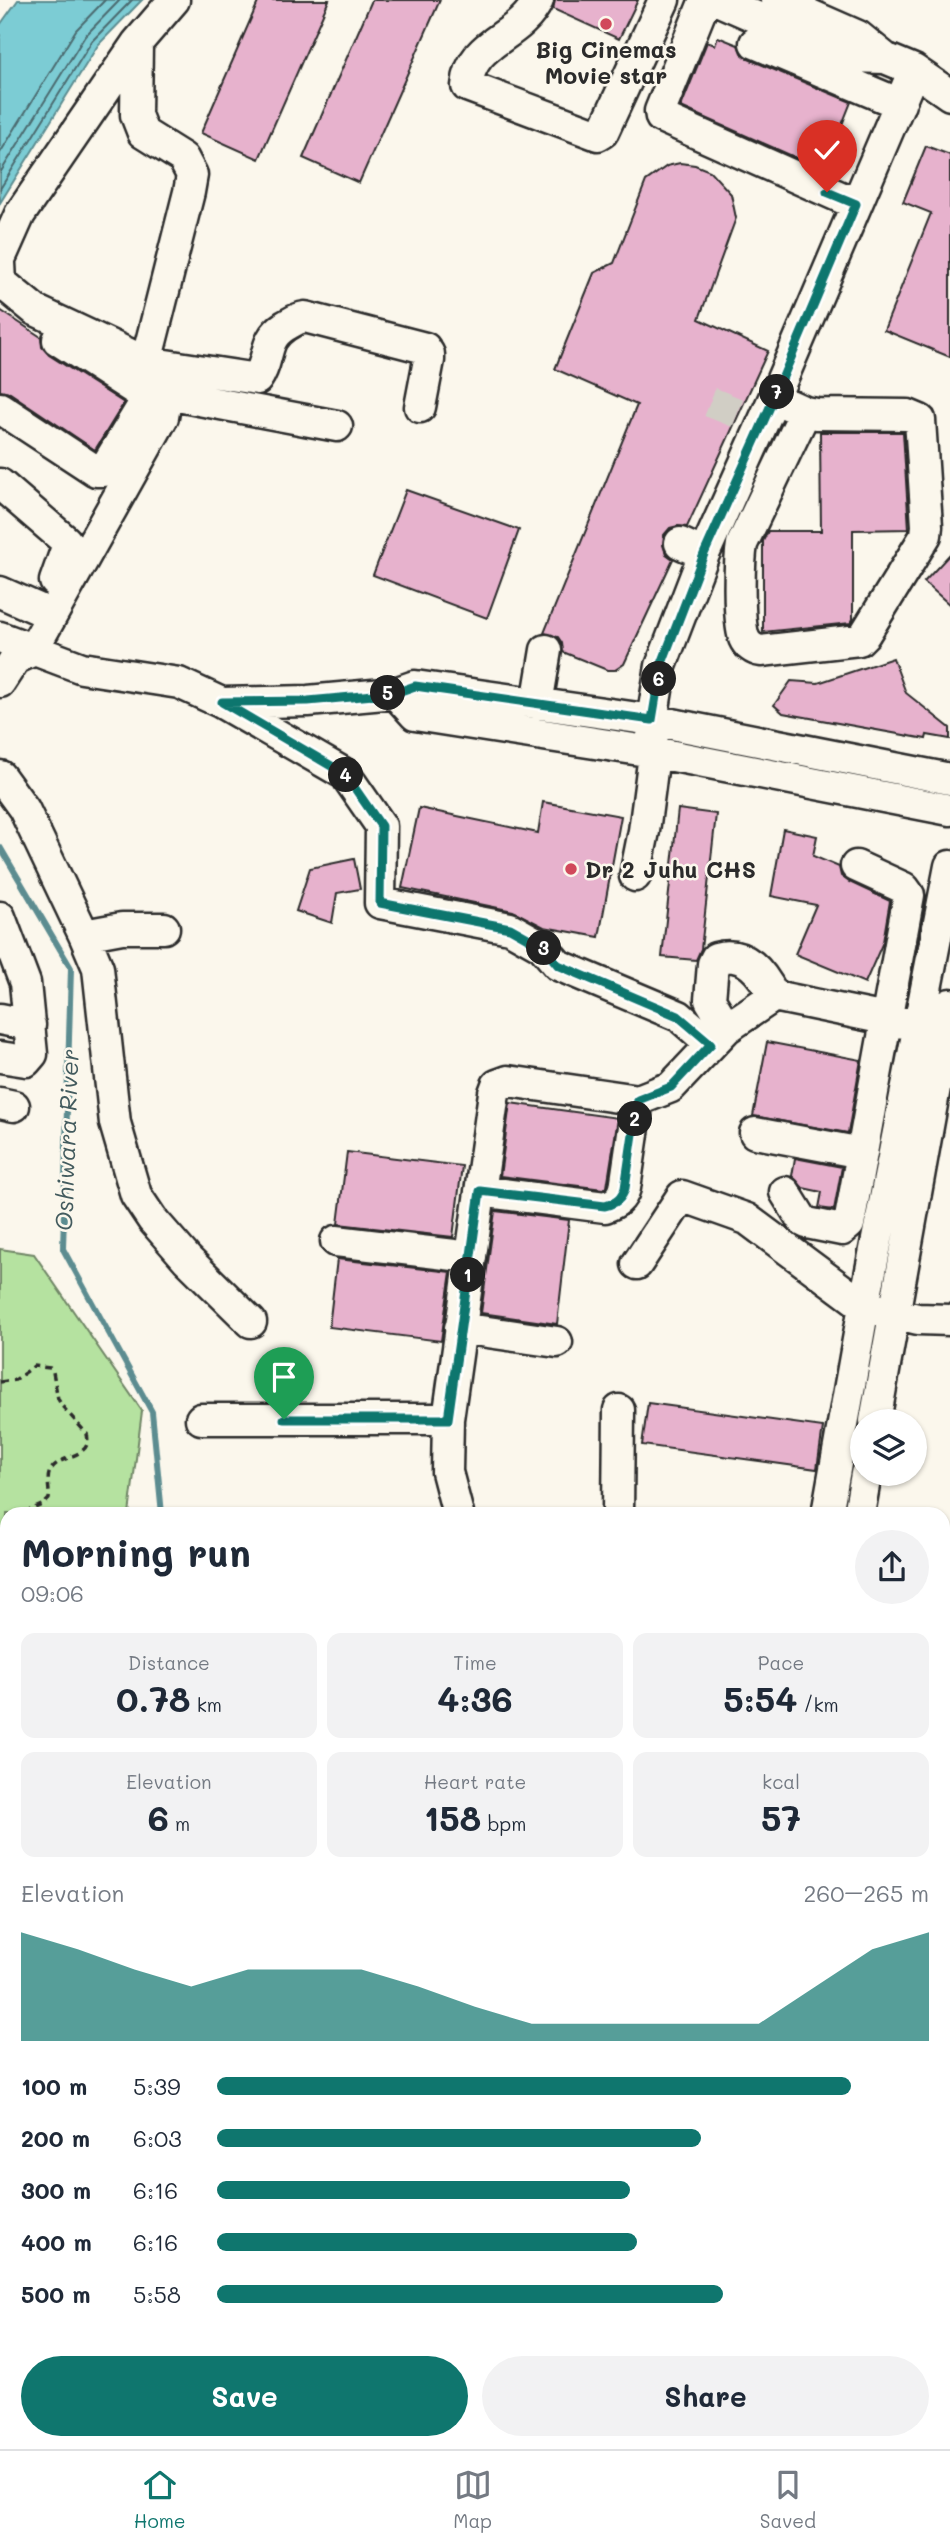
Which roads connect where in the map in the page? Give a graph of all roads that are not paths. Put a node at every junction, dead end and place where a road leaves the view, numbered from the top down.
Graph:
1 (174, 0) edge
2 (538, 0) edge
3 (664, 0) edge
4 (705, 0) edge
5 (717, 0) edge
6 (776, 0) edge
7 (749, 6) edge
8 (137, 43) junction
9 (755, 43) dead end
10 (885, 58) junction
11 (914, 70) junction
12 (950, 94) edge
13 (900, 104) junction
14 (856, 204) junction
15 (0, 261) edge
16 (58, 340) dead end
17 (155, 383) junction
18 (420, 407) dead end
19 (0, 408) edge
20 (759, 412) junction
21 (804, 412) junction
22 (337, 426) dead end
23 (0, 484) edge
24 (693, 558) junction
25 (0, 592) edge
26 (740, 594) junction
27 (48, 613) junction
28 (0, 637) edge
29 (547, 649) dead end
30 (32, 651) junction
31 (0, 682) edge
32 (395, 693) junction
33 (222, 702) junction
34 (537, 704) junction
35 (652, 720) junction
36 (653, 752) junction
37 (0, 776) edge
38 (950, 779) edge
39 (950, 810) edge
40 (856, 866) dead end
41 (950, 866) edge
42 (635, 876) dead end
43 (0, 917) edge
44 (164, 928) dead end
45 (84, 935) junction
46 (774, 996) junction
47 (942, 1016) edge
48 (0, 1019) edge
49 (887, 1019) junction
50 (30, 1025) junction
51 (719, 1036) junction
52 (0, 1057) edge
53 (943, 1088) edge
54 (638, 1100) junction
55 (755, 1133) dead end
56 (862, 1153) junction
57 (480, 1191) junction
58 (785, 1192) dead end
59 (336, 1241) dead end
60 (471, 1257) junction
61 (637, 1264) dead end
62 (864, 1306) junction
63 (893, 1314) junction
64 (950, 1321) edge
65 (251, 1322) dead end
66 (460, 1328) junction
67 (557, 1342) dead end
68 (877, 1409) edge
69 (619, 1410) dead end
70 (201, 1419) dead end
71 (448, 1419) junction
72 (864, 1486) edge
73 (456, 1507) edge
74 (618, 1507) edge
75 (828, 1507) edge
76 (860, 1507) edge

1 - 8 street
2 - 3 street
4 - 14 street
5 - 7 street
6 - 10 street
7 - 10 street
8 - 15 street
8 - 17 street
9 - 13 street
10 - 11 street
11 - 12 street
11 - 13 street
13 - 14 street
14 - 20 street
15 - 17 street
16 - 17 street
17 - 18 street
17 - 19 street
17 - 22 street
17 - 27 street
20 - 21 street
20 - 24 street
21 - 26 street
21 - 26 street
23 - 27 street
24 - 26 street
24 - 35 street
25 - 27 street
27 - 30 street
28 - 30 street
29 - 34 street
30 - 31 street
30 - 33 street
32 - 33 street
32 - 34 street
32 - 36 street
33 - 51 street
34 - 35 street
35 - 36 street
35 - 38 street
36 - 39 street
36 - 42 street
37 - 45 street
40 - 49 street
41 - 47 street
43 - 50 street
44 - 45 street
45 - 65 street
46 - 49 street
46 - 51 street
46 - 51 street
47 - 49 street
47 - 53 street
47 - 62 street
48 - 50 street
49 - 56 street
50 - 52 street
51 - 54 street
53 - 63 street
54 - 57 street
54 - 57 street
55 - 56 street
56 - 58 street
57 - 60 street
59 - 60 street
60 - 66 street
61 - 62 street
62 - 63 street
62 - 75 street
63 - 64 street
63 - 68 street
66 - 67 street
66 - 71 street
69 - 74 street
70 - 71 street
71 - 73 street
72 - 76 street

